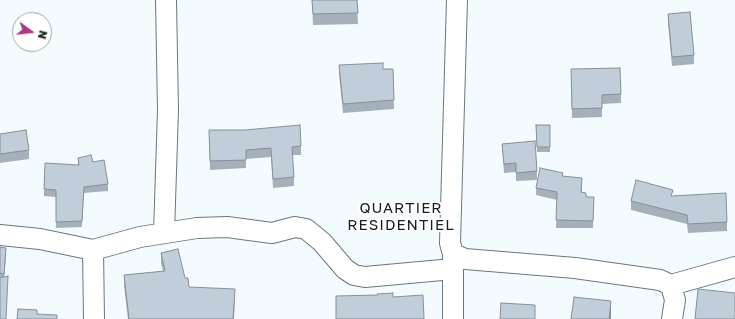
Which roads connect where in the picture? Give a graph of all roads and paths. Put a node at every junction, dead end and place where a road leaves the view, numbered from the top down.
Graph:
1 (166, 0) edge
2 (457, 0) edge
3 (164, 232) junction
4 (0, 235) edge
5 (93, 250) junction
6 (453, 262) junction
7 (735, 267) edge
8 (671, 285) junction
9 (94, 319) edge
10 (453, 319) edge
11 (672, 319) edge

1 - 3 street
2 - 6 street
3 - 5 street
3 - 6 street
4 - 5 street
5 - 9 street
6 - 8 street
6 - 10 street
7 - 8 street
8 - 11 street

